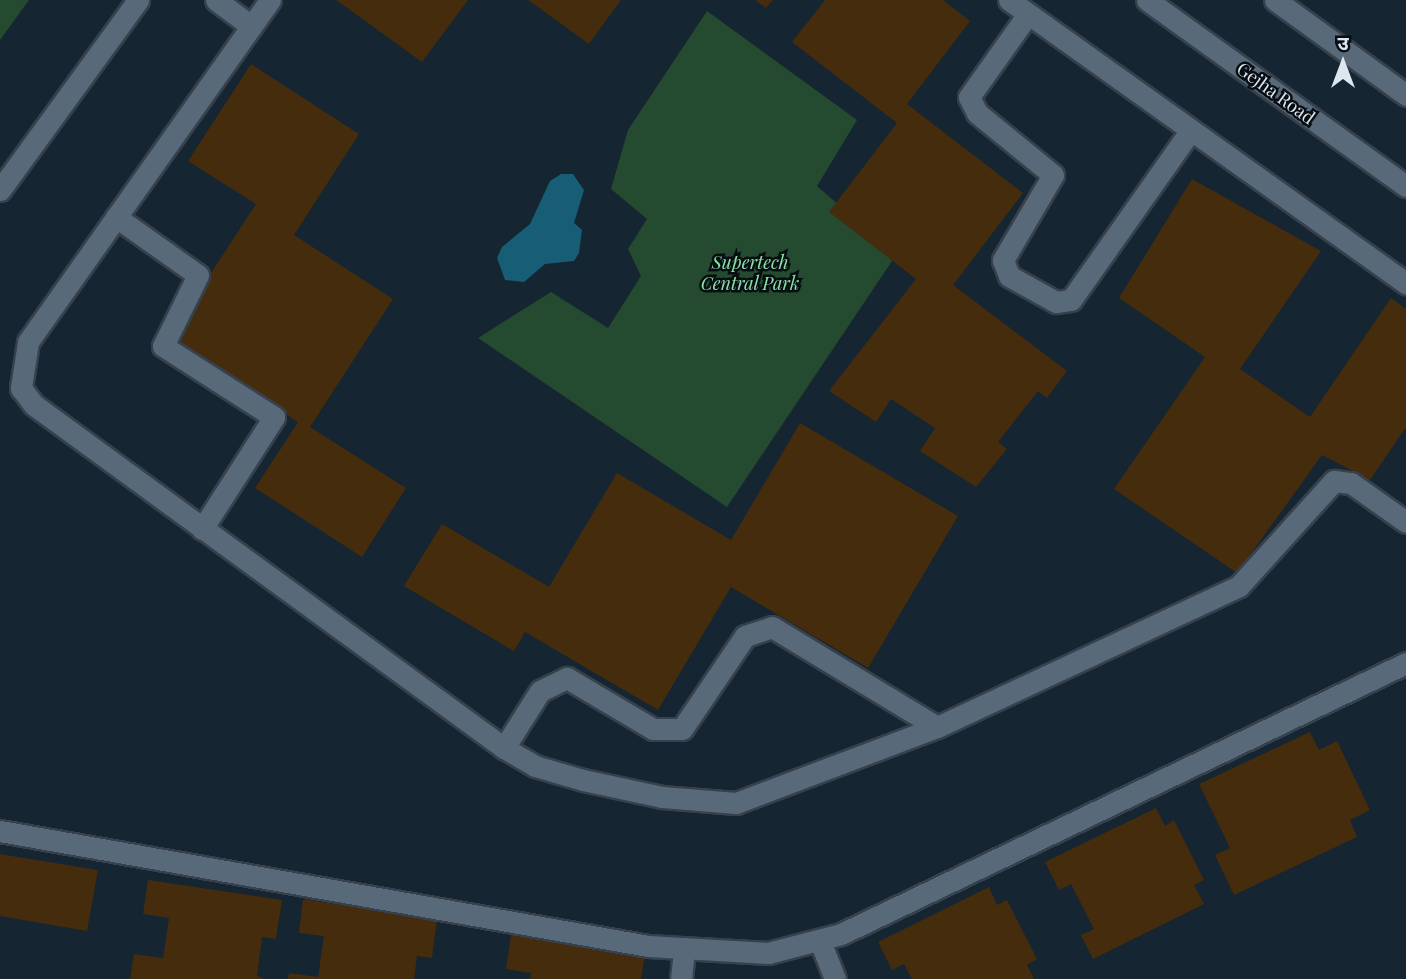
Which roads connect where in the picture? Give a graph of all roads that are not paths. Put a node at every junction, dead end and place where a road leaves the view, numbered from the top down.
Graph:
1 (138, 0) edge
2 (216, 0) edge
3 (270, 0) edge
4 (1009, 0) edge
5 (1147, 0) edge
6 (1275, 0) edge
7 (1028, 14) junction
8 (251, 26) junction
9 (1406, 95) edge
10 (1189, 133) junction
11 (1406, 187) edge
12 (0, 190) edge
13 (116, 217) junction
14 (1406, 283) edge
15 (1406, 523) edge
16 (202, 529) junction
17 (1406, 663) edge
18 (937, 727) junction
19 (504, 748) junction
20 (0, 831) edge
21 (820, 941) junction
22 (684, 948) junction
23 (681, 979) edge
24 (835, 979) edge

1 - 12 street
2 - 8 street
3 - 8 street
4 - 7 street
5 - 11 street, Gejha Road
6 - 9 street
7 - 10 street
7 - 10 street
8 - 13 street
10 - 14 street
13 - 16 street
13 - 16 street
15 - 18 street
16 - 19 street
17 - 21 street
18 - 19 street
18 - 19 street
20 - 22 street
21 - 22 street
21 - 24 street
22 - 23 street

